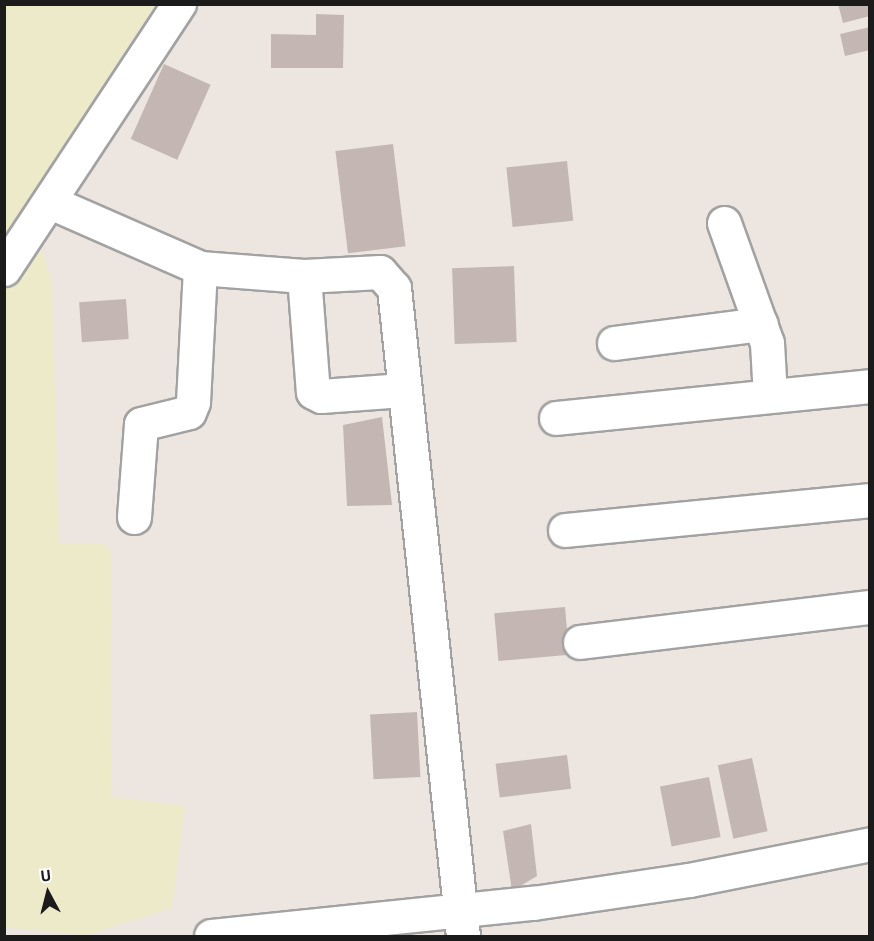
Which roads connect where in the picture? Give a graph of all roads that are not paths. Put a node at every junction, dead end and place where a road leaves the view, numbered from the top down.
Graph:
1 (179, 4) edge
2 (50, 202) junction
3 (724, 223) dead end
4 (200, 267) junction
5 (4, 269) edge
6 (304, 276) junction
7 (761, 324) junction
8 (614, 343) dead end
9 (870, 386) edge
10 (403, 390) junction
11 (770, 396) junction
12 (556, 418) dead end
13 (870, 500) edge
14 (134, 517) dead end
15 (565, 530) dead end
16 (870, 607) edge
17 (580, 642) dead end
18 (870, 843) edge
19 (461, 923) edge
20 (211, 936) edge

1 - 2 street
2 - 4 street
2 - 5 street
3 - 7 street
4 - 6 street
4 - 14 street
6 - 10 street
6 - 10 street
7 - 8 street
7 - 11 street
9 - 11 street
10 - 19 street
11 - 12 street
13 - 15 street
16 - 17 street
18 - 19 street
19 - 20 street

